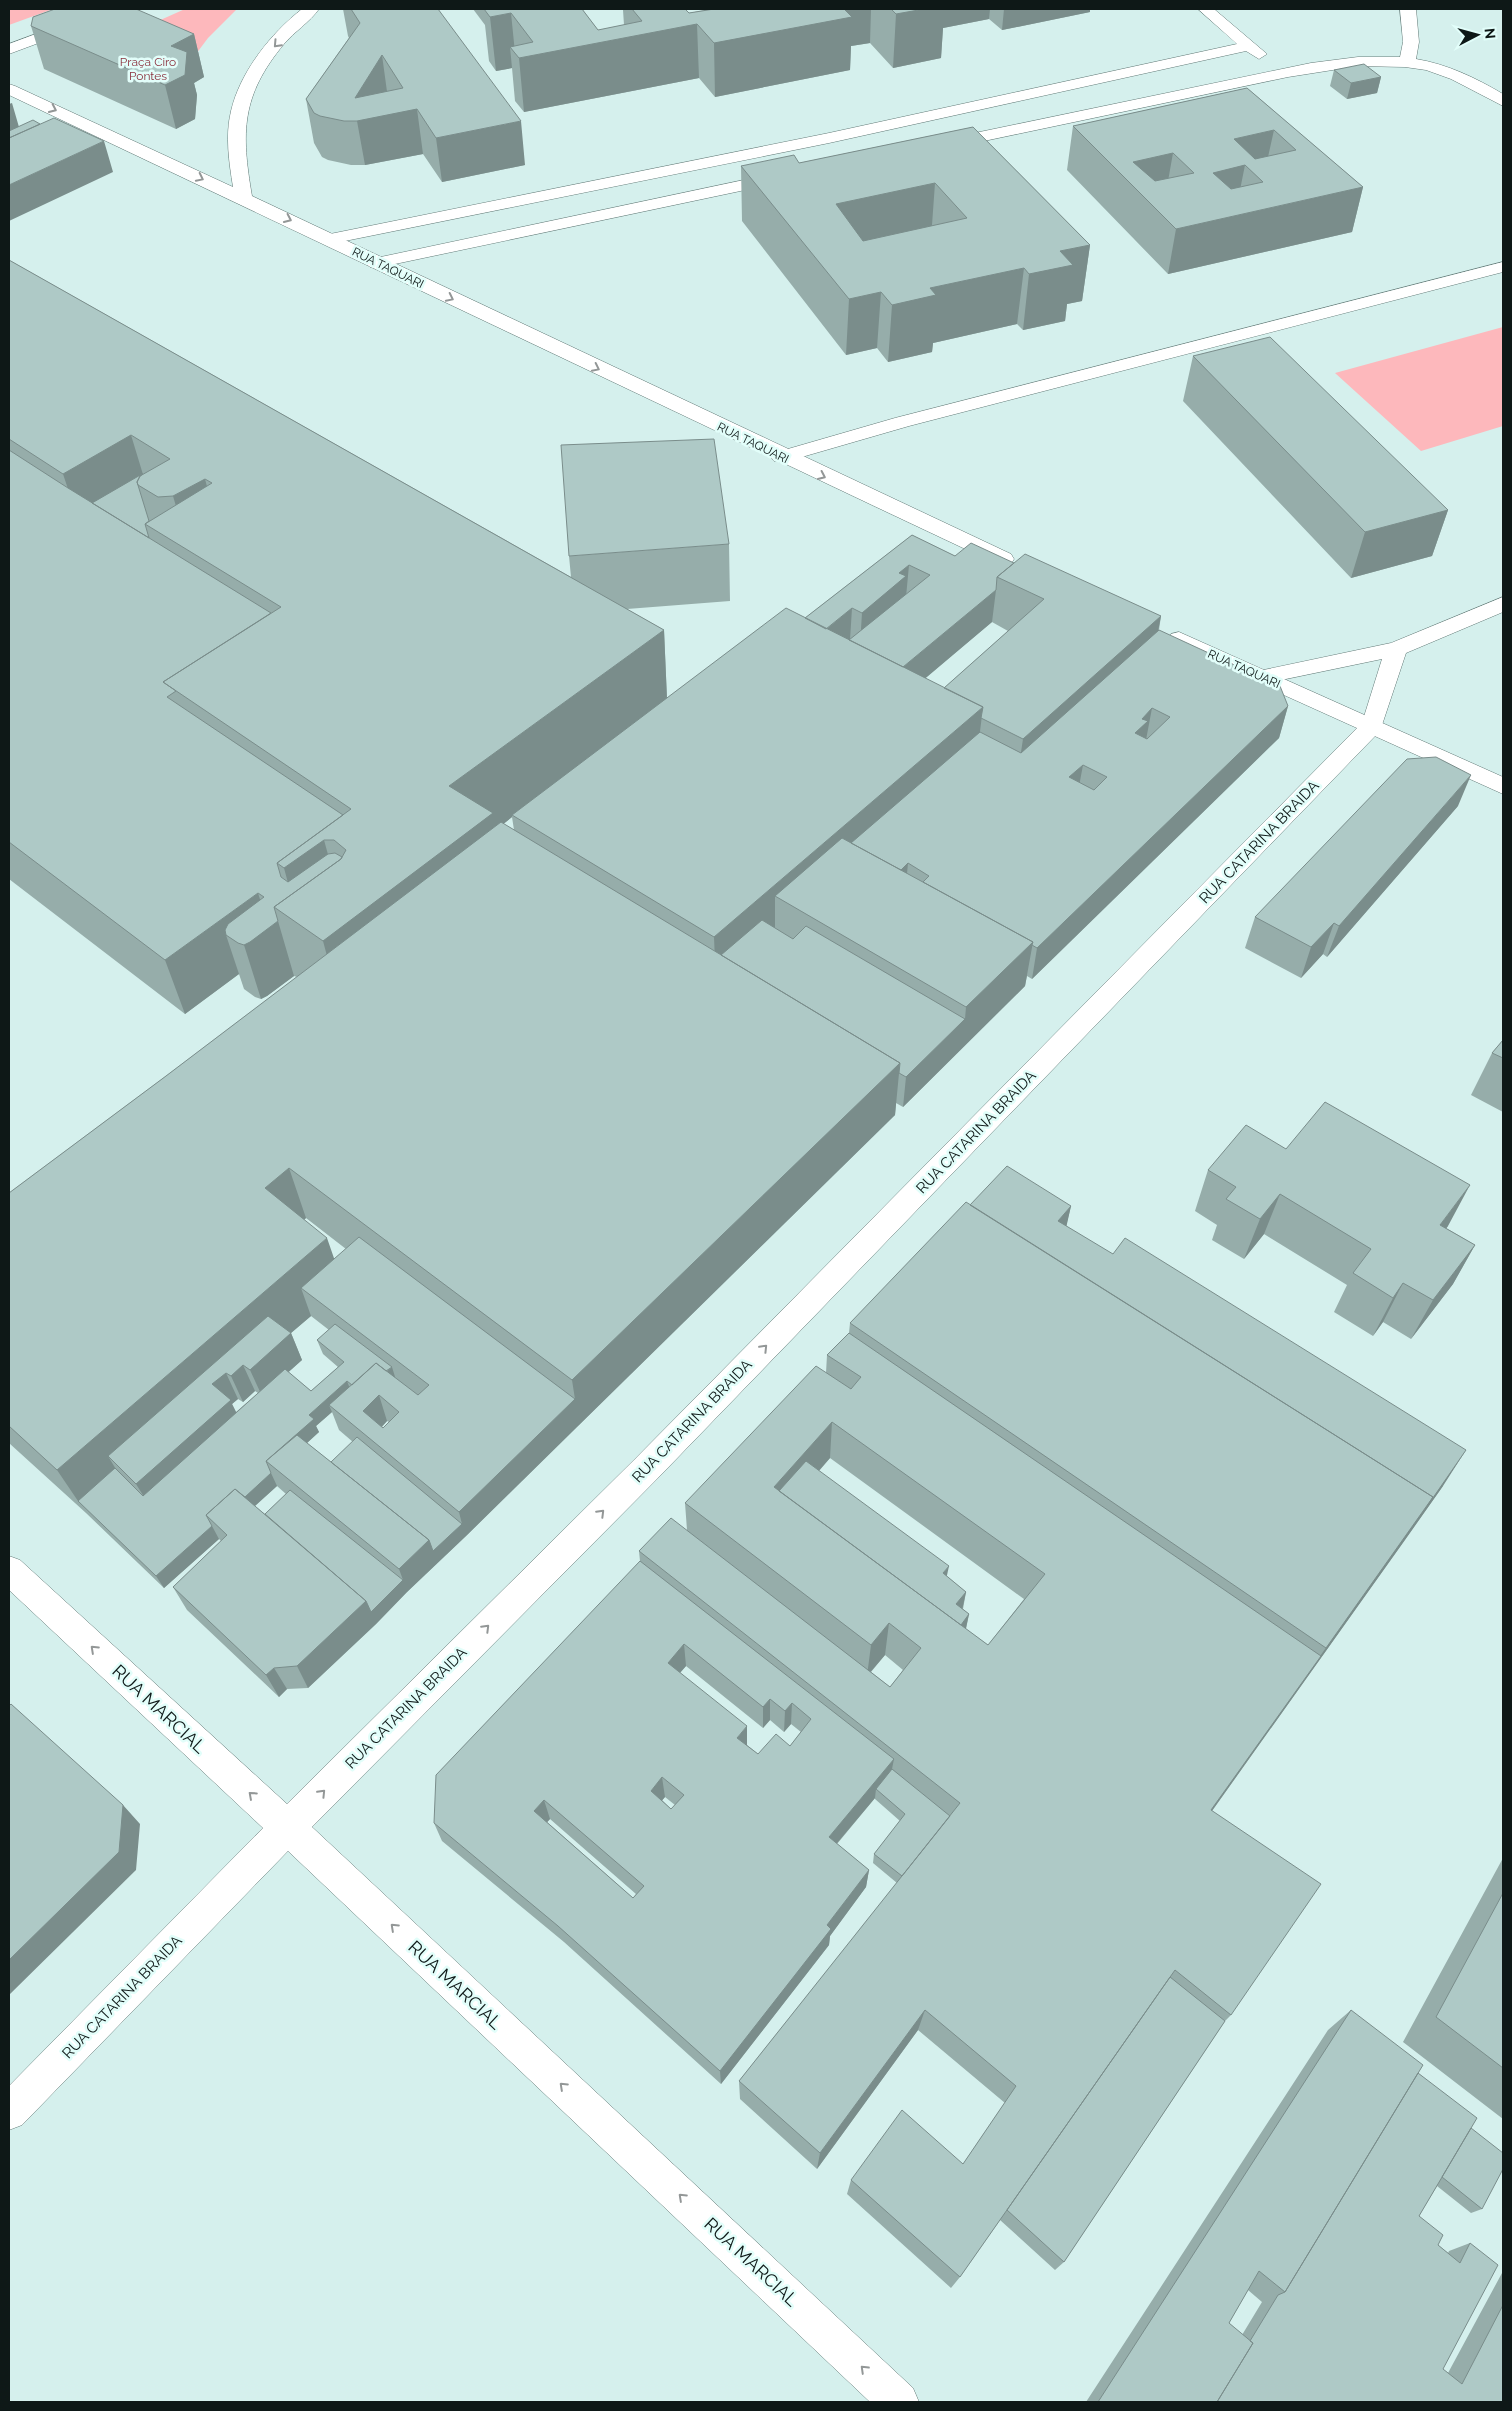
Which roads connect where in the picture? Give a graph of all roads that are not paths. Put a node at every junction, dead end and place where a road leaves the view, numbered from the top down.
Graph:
1 (117, 9) edge
2 (311, 9) edge
3 (1205, 9) edge
4 (1408, 9) edge
5 (1249, 46) junction
6 (9, 49) edge
7 (1407, 62) junction
8 (1283, 74) junction
9 (9, 89) edge
10 (1503, 101) edge
11 (926, 148) edge
12 (792, 175) edge
13 (244, 199) junction
14 (330, 239) junction
15 (376, 263) junction
16 (1503, 267) edge
17 (781, 457) junction
18 (1021, 567) edge
19 (1503, 604) edge
20 (1164, 632) edge
21 (1396, 649) junction
22 (1262, 677) junction
23 (1372, 726) junction
24 (1503, 786) edge
25 (9, 1570) edge
26 (288, 1828) junction
27 (9, 2112) edge
28 (899, 2402) edge

1 - 6 main road
2 -> 13 main road
3 - 5 main road
4 - 7 main road
5 - 8 main road
5 - 14 main road
7 - 8 main road
7 - 10 main road
8 - 11 main road
9 -> 13 main road, RUA TAQUARI
12 - 15 main road
13 -> 14 main road, RUA TAQUARI
14 - 15 main road, RUA TAQUARI
15 -> 17 main road, RUA TAQUARI
16 - 17 main road
17 -> 18 main road, RUA TAQUARI
19 - 21 main road
20 - 22 main road, RUA TAQUARI
21 - 22 main road
21 - 23 main road
22 - 23 main road, RUA TAQUARI
23 - 24 main road, RUA TAQUARI
26 -> 23 main road, RUA CATARINA BRAIDA
26 -> 25 main road, RUA MARCIAL
26 - 27 main road, RUA CATARINA BRAIDA
28 -> 26 main road, RUA MARCIAL

